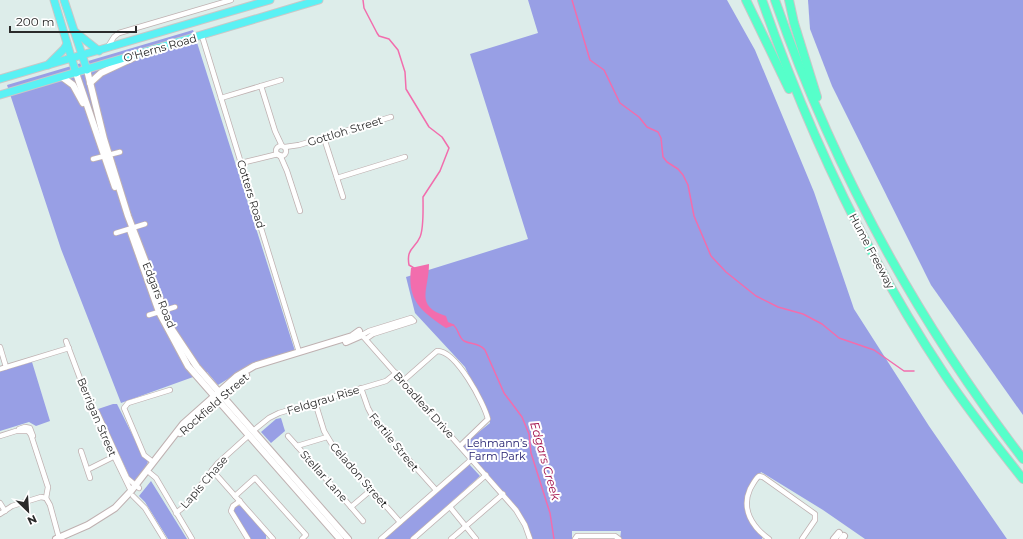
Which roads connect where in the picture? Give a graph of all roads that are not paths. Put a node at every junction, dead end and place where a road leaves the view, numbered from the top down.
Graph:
1 (49, 0) edge
2 (54, 0) edge
3 (64, 0) edge
4 (231, 0) edge
5 (270, 0) edge
6 (319, 0) edge
7 (746, 0) edge
8 (762, 0) edge
9 (775, 0) edge
10 (789, 0) edge
11 (57, 8) junction
12 (74, 31) junction
13 (202, 36) junction
14 (67, 44) junction
15 (107, 48) junction
16 (98, 51) junction
17 (141, 54) junction
18 (82, 55) junction
19 (72, 58) junction
20 (46, 66) junction
21 (87, 70) junction
22 (76, 73) junction
23 (62, 77) junction
24 (0, 79) edge
25 (281, 80) dead end
26 (90, 83) junction
27 (261, 86) junction
28 (0, 95) edge
29 (221, 98) junction
30 (90, 114) junction
31 (391, 117) dead end
32 (324, 138) junction
33 (830, 140) junction
34 (818, 146) junction
35 (281, 151) junction
36 (120, 152) dead end
37 (107, 155) junction
38 (405, 157) dead end
39 (93, 159) dead end
40 (242, 164) junction
41 (337, 178) junction
42 (343, 198) dead end
43 (300, 211) dead end
44 (145, 224) dead end
45 (131, 229) junction
46 (116, 233) dead end
47 (175, 307) dead end
48 (162, 311) junction
49 (149, 315) dead end
50 (394, 326) dead end
51 (361, 334) junction
52 (66, 341) dead end
53 (0, 347) edge
54 (69, 348) junction
55 (299, 354) junction
56 (6, 367) junction
57 (0, 369) edge
58 (396, 373) junction
59 (403, 381) junction
60 (361, 388) junction
61 (170, 390) dead end
62 (217, 396) junction
63 (315, 402) junction
64 (251, 434) junction
65 (0, 436) edge
66 (288, 436) dead end
67 (327, 437) junction
68 (297, 446) junction
69 (460, 446) junction
70 (81, 451) dead end
71 (115, 456) junction
72 (472, 459) junction
73 (1023, 459) edge
74 (155, 463) junction
75 (89, 469) junction
76 (212, 470) junction
77 (149, 471) junction
78 (486, 475) junction
79 (90, 478) dead end
80 (1023, 479) edge
81 (137, 487) junction
82 (371, 490) junction
83 (436, 490) junction
84 (132, 493) junction
85 (503, 494) junction
86 (235, 496) junction
87 (46, 498) junction
88 (240, 501) junction
89 (0, 503) edge
90 (351, 507) junction
91 (450, 507) junction
92 (5, 510) junction
93 (176, 513) junction
94 (0, 514) edge
95 (363, 521) dead end
96 (400, 522) junction
97 (467, 526) junction
98 (842, 536) edge
99 (762, 537) edge
100 (61, 538) edge
101 (164, 539) edge
102 (192, 539) edge
103 (248, 539) edge
104 (272, 539) edge
105 (302, 539) edge
106 (340, 539) edge
107 (348, 539) edge
108 (381, 539) edge
109 (414, 539) edge
110 (451, 539) edge
111 (476, 539) edge
112 (530, 539) edge
113 (575, 539) edge
114 (619, 539) edge
115 (769, 539) edge
116 (802, 539) edge
117 (834, 539) edge

1 - 11 street
2 - 11 main road, Edgars Road
3 - 12 main road, Edgars Road
4 - 15 street, O'Herns Road
5 - 15 main road, O'Herns Road
6 - 13 main road, O'Herns Road
7 - 34 highway
8 - 34 highway, Hume Freeway
9 - 33 highway, Hume Freeway
10 - 33 highway
11 - 14 main road, Edgars Road
12 - 16 main road
12 - 18 main road, Edgars Road
13 - 17 main road, O'Herns Road
13 - 29 street, Cotters Road
14 - 19 main road, Edgars Road
14 - 20 main road
15 - 16 main road, O'Herns Road
16 - 18 main road, O'Herns Road
17 - 21 main road, O'Herns Road
17 - 26 main road
18 - 19 main road, O'Herns Road
18 - 21 main road, Edgars Road
19 - 20 main road, O'Herns Road
19 - 22 main road, Edgars Road
20 - 24 main road, O'Herns Road
21 - 22 main road, O'Herns Road
21 - 26 main road, Edgars Road
22 - 23 main road, O'Herns Road
22 - 30 main road, Edgars Road
23 - 28 main road, O'Herns Road
23 - 30 main road
25 - 27 street
26 - 37 main road, Edgars Road
27 - 29 street
27 - 35 street
29 - 40 street, Cotters Road
30 - 37 main road, Edgars Road
31 - 32 street, Gottloh Street
32 - 35 street, Gottloh Street
32 - 41 street
33 - 73 highway, Hume Freeway
34 - 80 highway, Hume Freeway
35 - 40 street, Gottloh Street
35 - 43 street
36 - 37 street
37 - 39 street
37 - 45 main road, Edgars Road
38 - 41 street
40 - 55 street, Cotters Road
41 - 42 street
44 - 45 street
45 - 46 street
45 - 48 main road, Edgars Road
47 - 48 street
48 - 49 street
48 - 62 main road, Edgars Road
50 - 51 street, Rockfield Street
51 - 55 main road, Rockfield Street
51 - 58 street, Broadleaf Drive
52 - 54 street, Berrigan Street
53 - 56 street
54 - 56 street
54 - 71 street, Berrigan Street
55 - 62 main road, Rockfield Street
56 - 57 street
58 - 59 street, Broadleaf Drive
58 - 60 street, Feldgrau Rise
59 - 69 street, Broadleaf Drive
59 - 69 street
60 - 63 street, Feldgrau Rise
60 - 83 street, Fertile Street
61 - 74 street
62 - 64 main road, Edgars Road
62 - 74 main road, Rockfield Street
63 - 64 street, Feldgrau Rise
63 - 67 street, Celadon Street
64 - 76 street, Lapis Chase
64 - 106 main road, Edgars Road
64 - 107 main road, Edgars Road
65 - 87 street
66 - 68 street, Stellar Lane
67 - 68 street, Stellar Lane
67 - 82 street, Celadon Street
68 - 90 street, Stellar Lane
69 - 72 street, Broadleaf Drive
70 - 75 street
71 - 75 street
71 - 81 street, Berrigan Street
71 - 84 street, Berrigan Street
72 - 78 street, Broadleaf Drive
72 - 83 street
74 - 77 main road, Rockfield Street
75 - 79 street
76 - 86 street
76 - 93 street, Lapis Chase
77 - 81 main road, Rockfield Street
77 - 93 street
78 - 85 street, Broadleaf Drive
78 - 91 street
81 - 84 main road, Rockfield Street
82 - 90 street, Stellar Lane
82 - 96 street, Celadon Street
83 - 96 street
84 - 100 main road, Rockfield Street
84 - 101 street, Berrigan Street
85 - 97 street
85 - 112 street, Broadleaf Drive
86 - 88 street
86 - 105 street
87 - 92 street
87 - 100 street
88 - 103 street
88 - 104 street
89 - 92 street
90 - 95 street, Stellar Lane
91 - 97 street
91 - 109 street
92 - 94 street
93 - 102 street
96 - 108 street
97 - 110 street
97 - 111 street
98 - 117 main road
99 - 115 street
99 - 116 street
113 - 114 street

